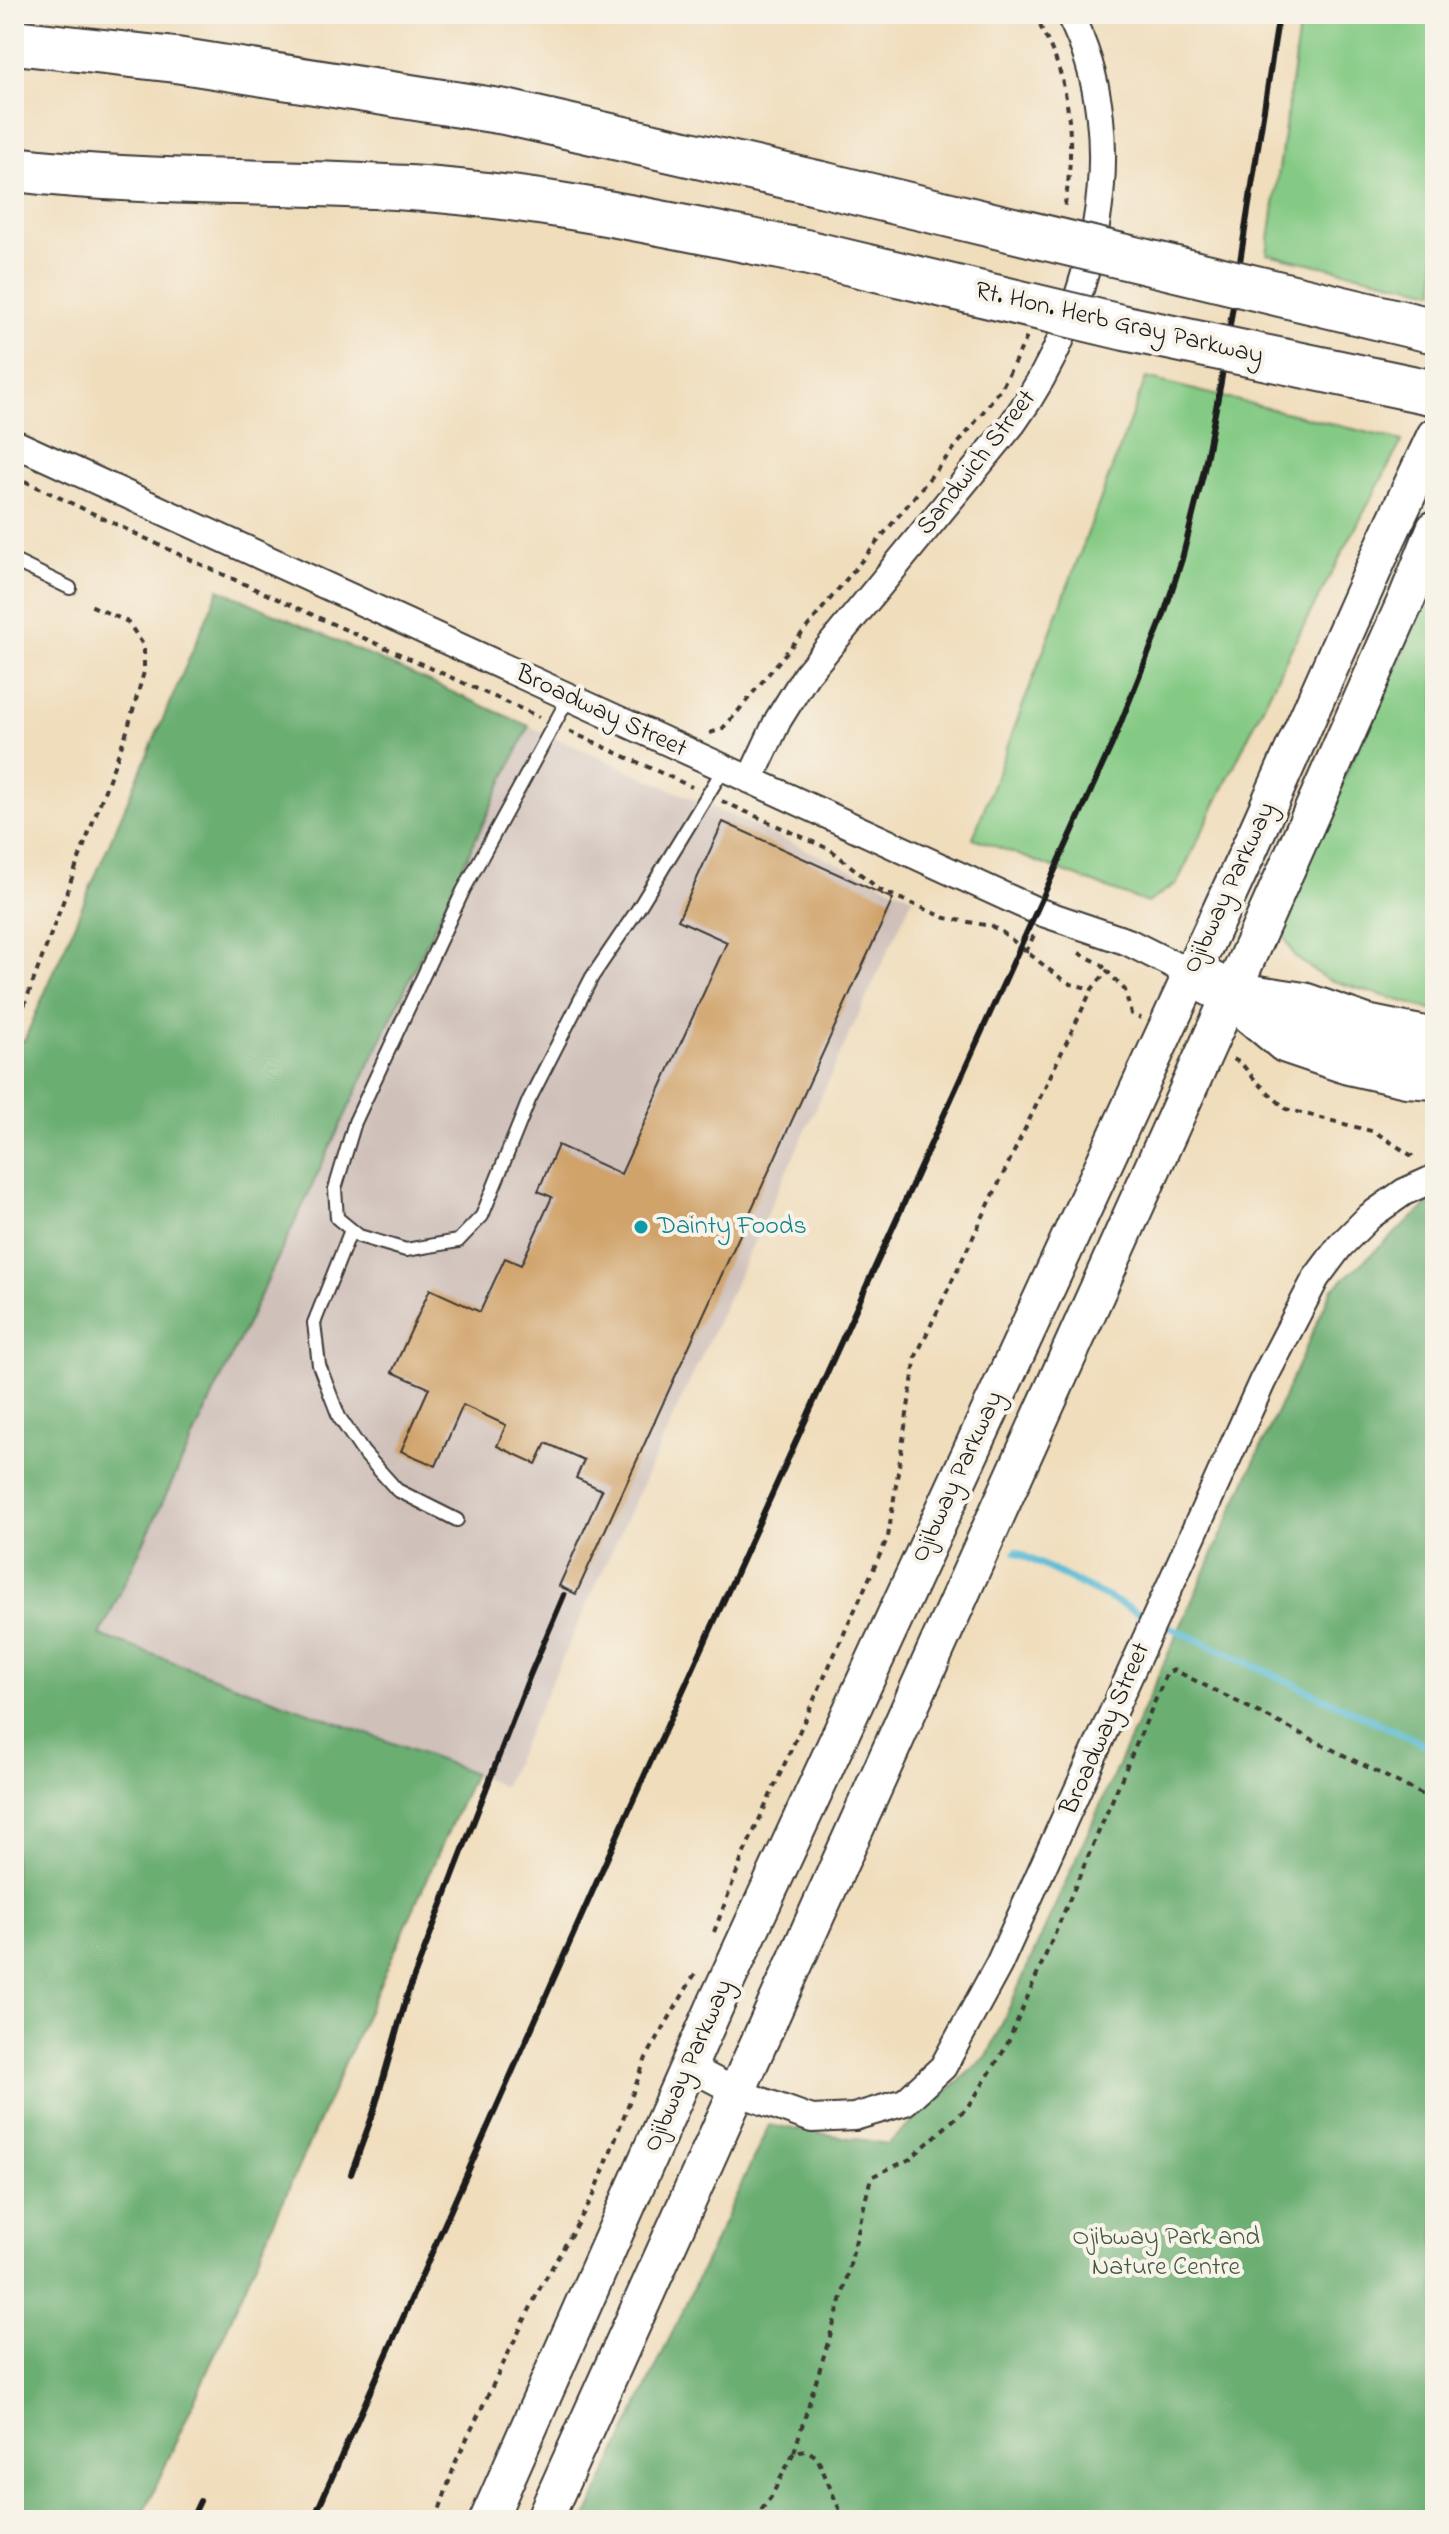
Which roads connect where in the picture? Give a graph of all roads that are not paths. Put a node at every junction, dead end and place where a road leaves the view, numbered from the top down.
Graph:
1 (1069, 14) edge
2 (14, 42) edge
3 (14, 169) edge
4 (1181, 272) junction
5 (1435, 314) edge
6 (1125, 328) junction
7 (1435, 331) edge
8 (1435, 393) edge
9 (1435, 417) edge
10 (1435, 436) edge
11 (14, 443) edge
12 (1435, 529) edge
13 (14, 561) edge
14 (70, 588) dead end
15 (569, 697) junction
16 (724, 768) junction
17 (750, 780) junction
18 (1190, 973) junction
19 (1231, 994) junction
20 (1435, 1041) edge
21 (1435, 1077) edge
22 (1435, 1178) edge
23 (351, 1230) junction
24 (457, 1520) dead end
25 (689, 2067) junction
26 (737, 2092) junction
27 (488, 2520) edge
28 (544, 2520) edge

1 - 17 street, Sandwich Street
2 - 4 highway, bridge
3 - 6 highway, Rt. Hon. Herb Gray Parkway, bridge
4 - 5 highway, bridge
4 - 7 highway, bridge
6 - 8 highway, Rt. Hon. Herb Gray Parkway, bridge
6 - 9 highway, bridge
10 - 18 main road, Ojibway Parkway
11 - 15 street, Broadway Street
12 - 19 main road, Ojibway Parkway
13 - 14 lane
15 - 16 street, Broadway Street
15 - 23 lane
16 - 17 street, Broadway Street
16 - 23 lane
17 - 18 street, Broadway Street
18 - 19 highway
18 - 25 main road, Ojibway Parkway
19 - 20 highway
19 - 21 highway
19 - 26 main road, Ojibway Parkway
22 - 26 street, Broadway Street
23 - 24 lane
25 - 26 street, Broadway Street
25 - 27 main road, Ojibway Parkway
26 - 28 main road, Ojibway Parkway

